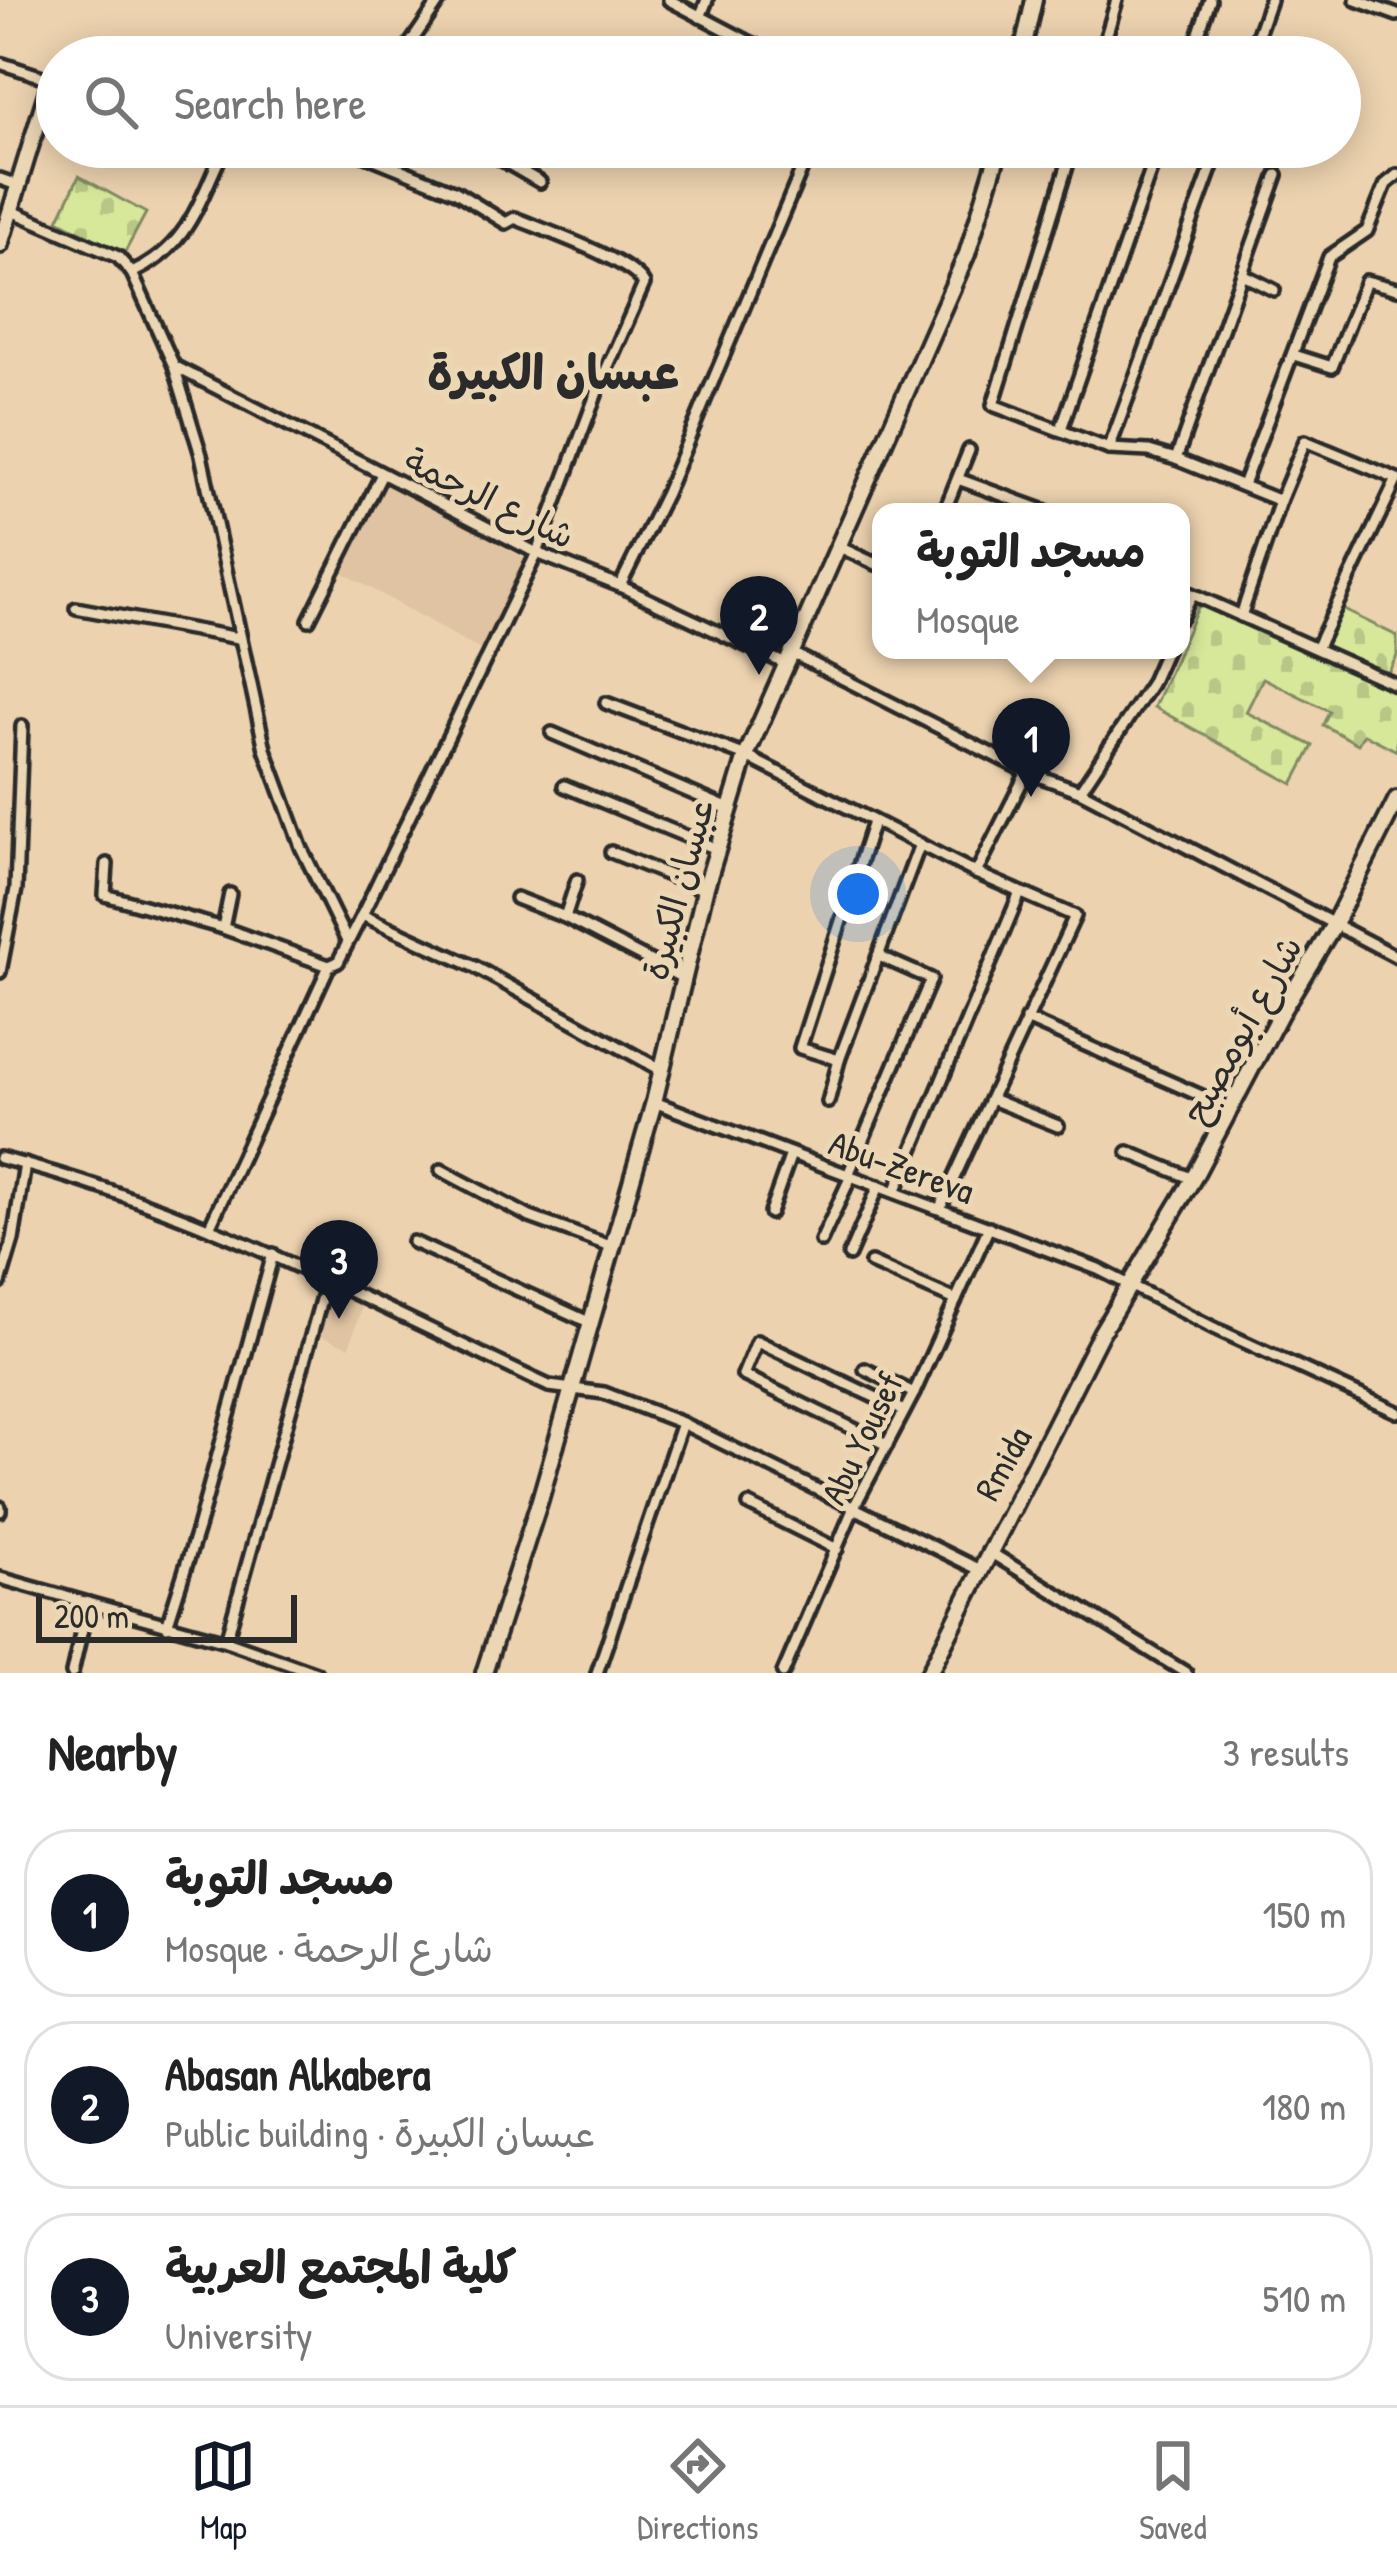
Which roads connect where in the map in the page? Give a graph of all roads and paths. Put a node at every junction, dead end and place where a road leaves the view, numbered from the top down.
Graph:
1 (440, 0) edge
2 (669, 0) edge
3 (707, 0) edge
4 (1034, 0) edge
5 (1117, 0) edge
6 (1210, 0) edge
7 (1270, 0) edge
8 (1356, 0) edge
9 (1397, 15) edge
10 (700, 16) junction
11 (415, 36) edge
12 (738, 36) edge
13 (1026, 36) edge
14 (1106, 36) edge
15 (1197, 36) edge
16 (1257, 36) edge
17 (0, 63) edge
18 (36, 74) edge
19 (36, 136) edge
20 (215, 168) edge
21 (397, 168) edge
22 (515, 168) edge
23 (802, 168) edge
24 (994, 168) edge
25 (1067, 168) edge
26 (1152, 168) edge
27 (1211, 168) edge
28 (1277, 175) dead end
29 (1397, 176) edge
30 (0, 179) edge
31 (540, 182) dead end
32 (20, 186) junction
33 (12, 211) junction
34 (0, 245) edge
35 (131, 273) junction
36 (1242, 274) junction
37 (1397, 289) edge
38 (1274, 290) dead end
39 (1294, 355) junction
40 (174, 366) junction
41 (1061, 430) junction
42 (1109, 449) junction
43 (970, 450) dead end
44 (1176, 459) junction
45 (382, 474) junction
46 (958, 479) junction
47 (1244, 485) junction
48 (1280, 501) junction
49 (948, 503) edge
50 (1023, 503) edge
51 (837, 546) junction
52 (537, 553) junction
53 (872, 562) edge
54 (620, 586) junction
55 (1190, 594) edge
56 (76, 608) dead end
57 (1241, 616) junction
58 (309, 620) dead end
59 (238, 638) junction
60 (1317, 647) junction
61 (790, 659) junction
62 (1162, 659) edge
63 (1397, 685) edge
64 (606, 703) dead end
65 (22, 726) dead end
66 (552, 733) dead end
67 (746, 756) junction
68 (1027, 772) junction
69 (564, 786) dead end
70 (1080, 790) junction
71 (1397, 799) edge
72 (729, 809) junction
73 (873, 822) junction
74 (920, 844) junction
75 (717, 850) junction
76 (610, 852) dead end
77 (107, 864) dead end
78 (976, 873) junction
79 (577, 880) dead end
80 (705, 890) junction
81 (1021, 893) junction
82 (230, 894) dead end
83 (516, 898) dead end
84 (362, 915) junction
85 (565, 917) junction
86 (1333, 926) junction
87 (223, 928) junction
88 (347, 941) junction
89 (879, 956) junction
90 (1397, 957) edge
91 (329, 966) junction
92 (0, 972) edge
93 (683, 978) junction
94 (1026, 1019) junction
95 (839, 1060) junction
96 (663, 1071) junction
97 (991, 1099) junction
98 (655, 1102) junction
99 (828, 1102) dead end
100 (1229, 1108) junction
101 (1058, 1126) dead end
102 (1128, 1152) dead end
103 (791, 1154) junction
104 (0, 1158) edge
105 (25, 1164) junction
106 (441, 1170) dead end
107 (850, 1176) junction
108 (1193, 1179) junction
109 (879, 1186) junction
110 (895, 1192) junction
111 (940, 1208) junction
112 (770, 1213) dead end
113 (210, 1226) junction
114 (989, 1227) junction
115 (821, 1241) dead end
116 (413, 1242) dead end
117 (613, 1247) junction
118 (273, 1255) junction
119 (849, 1255) dead end
120 (871, 1263) dead end
121 (326, 1282) junction
122 (0, 1283) edge
123 (1130, 1283) junction
124 (956, 1300) junction
125 (591, 1323) junction
126 (866, 1369) dead end
127 (572, 1389) junction
128 (914, 1393) junction
129 (904, 1411) junction
130 (1397, 1412) edge
131 (682, 1423) junction
132 (887, 1445) junction
133 (749, 1505) dead end
134 (855, 1505) junction
135 (838, 1550) junction
136 (988, 1551) junction
137 (979, 1569) junction
138 (0, 1577) edge
139 (88, 1603) junction
140 (167, 1626) junction
141 (226, 1641) junction
142 (72, 1673) edge
143 (316, 1673) edge
144 (484, 1673) edge
145 (597, 1673) edge
146 (783, 1673) edge
147 (928, 1673) edge
148 (1186, 1673) edge

1 - 11 street
2 - 10 street
3 - 10 street
4 - 13 main road
5 - 14 street
6 - 15 street
7 - 16 street
8 - 9 street
10 - 12 street
17 - 18 street
19 - 32 main road
20 - 35 street
21 - 52 street
22 - 31 street
23 - 54 street
24 - 51 main road, عبسان الكبيرة
25 - 41 street
26 - 41 street
27 - 42 street
28 - 36 street
29 - 39 street
30 - 32 street
32 - 33 main road
33 - 34 main road
33 - 35 street
35 - 40 street
36 - 38 street
36 - 44 street
37 - 39 street
39 - 47 street
40 - 45 street, شارع الرحمة
40 - 59 street
41 - 42 street
42 - 44 street
43 - 46 street
44 - 47 street
45 - 52 street, شارع الرحمة
45 - 58 street
46 - 49 street
46 - 50 street
47 - 48 street
48 - 57 street
48 - 60 street
51 - 53 street
51 - 61 main road, عبسان الكبيرة
52 - 54 street, شارع الرحمة
52 - 84 street
54 - 61 street, شارع الرحمة
55 - 57 street
56 - 59 street
57 - 60 street
59 - 88 street
60 - 63 street
61 - 67 main road, عبسان الكبيرة
61 - 68 street, شارع الرحمة
62 - 70 street
64 - 67 street
65 - 92 street
66 - 72 street
67 - 72 main road, عبسان الكبيرة
67 - 73 street
68 - 70 street, شارع الرحمة
68 - 78 street
69 - 75 street
70 - 86 street, شارع الرحمة
71 - 86 main road, شارع أبومصبح
72 - 75 main road, عبسان الكبيرة
73 - 74 street
73 - 95 street
74 - 78 street
74 - 89 street
75 - 80 main road, عبسان الكبيرة
76 - 80 street
77 - 87 street
78 - 81 street
79 - 85 street
80 - 93 main road, عبسان الكبيرة
81 - 94 street
81 - 110 street
82 - 87 street
83 - 85 street
84 - 88 street
84 - 96 street
85 - 93 street
86 - 90 street, شارع الرحمة
86 - 100 main road, شارع أبومصبح
87 - 91 street
88 - 91 street
89 - 95 street
89 - 107 street
91 - 113 street
93 - 96 main road, عبسان الكبيرة
94 - 97 street
94 - 100 street
95 - 99 street
96 - 98 main road, عبسان الكبيرة
97 - 101 street
97 - 111 street
98 - 103 street, Abu-Zereva
98 - 117 main road, عبسان الكبيرة
100 - 108 main road, شارع أبومصبح
102 - 108 street
103 - 107 street, Abu-Zereva
103 - 112 street
104 - 105 street
105 - 113 street
105 - 122 street
106 - 117 street
107 - 109 street, Abu-Zereva
107 - 115 street
108 - 123 main road, شارع أبومصبح
109 - 110 street, Abu-Zereva
109 - 119 street
110 - 111 street, Abu-Zereva
111 - 114 street, Abu-Zereva
113 - 118 street
114 - 123 street, Abu-Zereva
114 - 124 street, Abu Yousef
116 - 125 street
117 - 125 main road, عبسان الكبيرة
118 - 121 street
118 - 140 street
120 - 124 street
121 - 127 street
121 - 141 street
123 - 130 street, Abu-Zereva
123 - 136 main road, Rmida
124 - 128 street, Abu Yousef
125 - 127 main road, عبسان الكبيرة
126 - 128 street
127 - 131 street
127 - 144 main road, عبسان الكبيرة
128 - 129 street, Abu Yousef
129 - 132 street, Abu Yousef
129 - 132 street
131 - 134 street
131 - 145 street
132 - 134 street, Abu Yousef
133 - 135 street
134 - 135 street, Abu Yousef
134 - 137 street
135 - 146 street, Abu Yousef
136 - 137 main road, Rmida
136 - 148 street
137 - 147 main road, Rmida
138 - 139 street
139 - 140 street
139 - 142 street
140 - 141 street
141 - 143 street

